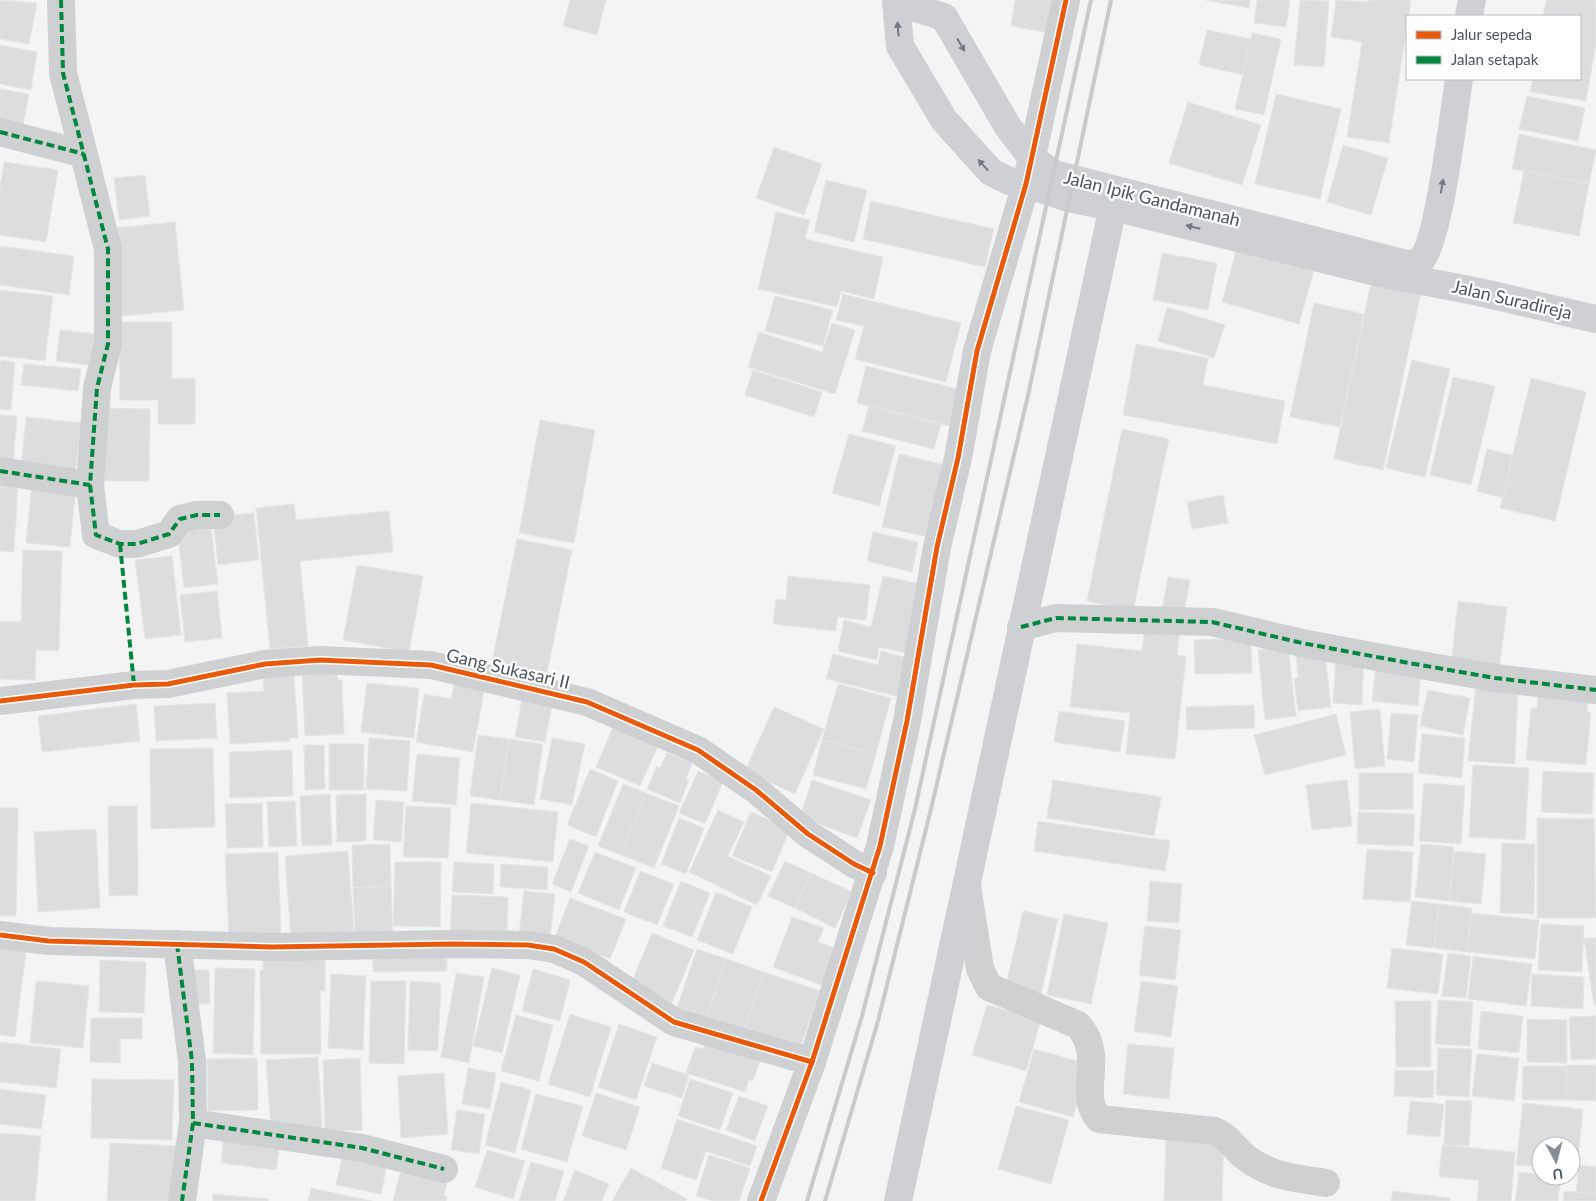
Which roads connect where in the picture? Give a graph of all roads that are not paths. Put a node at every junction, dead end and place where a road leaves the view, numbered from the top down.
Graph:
1 (62, 0) edge
2 (1066, 0) edge
3 (1472, 0) edge
4 (1469, 15) edge
5 (1459, 80) edge
6 (0, 132) edge
7 (84, 154) junction
8 (1032, 158) junction
9 (1026, 184) junction
10 (1113, 207) junction
11 (1434, 234) junction
12 (1428, 282) joint
13 (1479, 292) junction
14 (1596, 319) edge
15 (0, 471) edge
16 (90, 485) junction
17 (220, 515) dead end
18 (1021, 627) junction
19 (1596, 690) edge
20 (0, 701) edge
21 (873, 873) junction
22 (966, 880) junction
23 (0, 935) edge
24 (177, 944) junction
25 (812, 1062) junction
26 (193, 1123) junction
27 (444, 1169) dead end
28 (1326, 1183) dead end
29 (182, 1201) edge
30 (761, 1201) edge
31 (898, 1201) edge

1 - 7 street
2 - 8 street
3 - 4 main road
11 -> 5 main road
6 - 7 street
7 - 16 street
8 - 9 street
9 -> 8 main road, Jalan Ipik Gandamanah
8 - 11 main road, Jalan Ipik Gandamanah
9 - 10 main road, Jalan Ipik Gandamanah
9 - 21 street
12 -> 10 main road, Jalan Ipik Gandamanah
10 - 18 main road
11 - 13 main road
12 - 13 main road, Jalan Suradireja
13 - 14 main road, Jalan Suradireja
15 - 16 street
16 - 17 street
18 - 19 street
18 - 22 main road
20 - 21 street, Gang Sukasari II
21 - 25 street
22 - 28 street
22 - 31 main road
23 - 24 street
24 - 25 street
24 - 26 street
25 - 30 street
26 - 27 street
26 - 29 street

